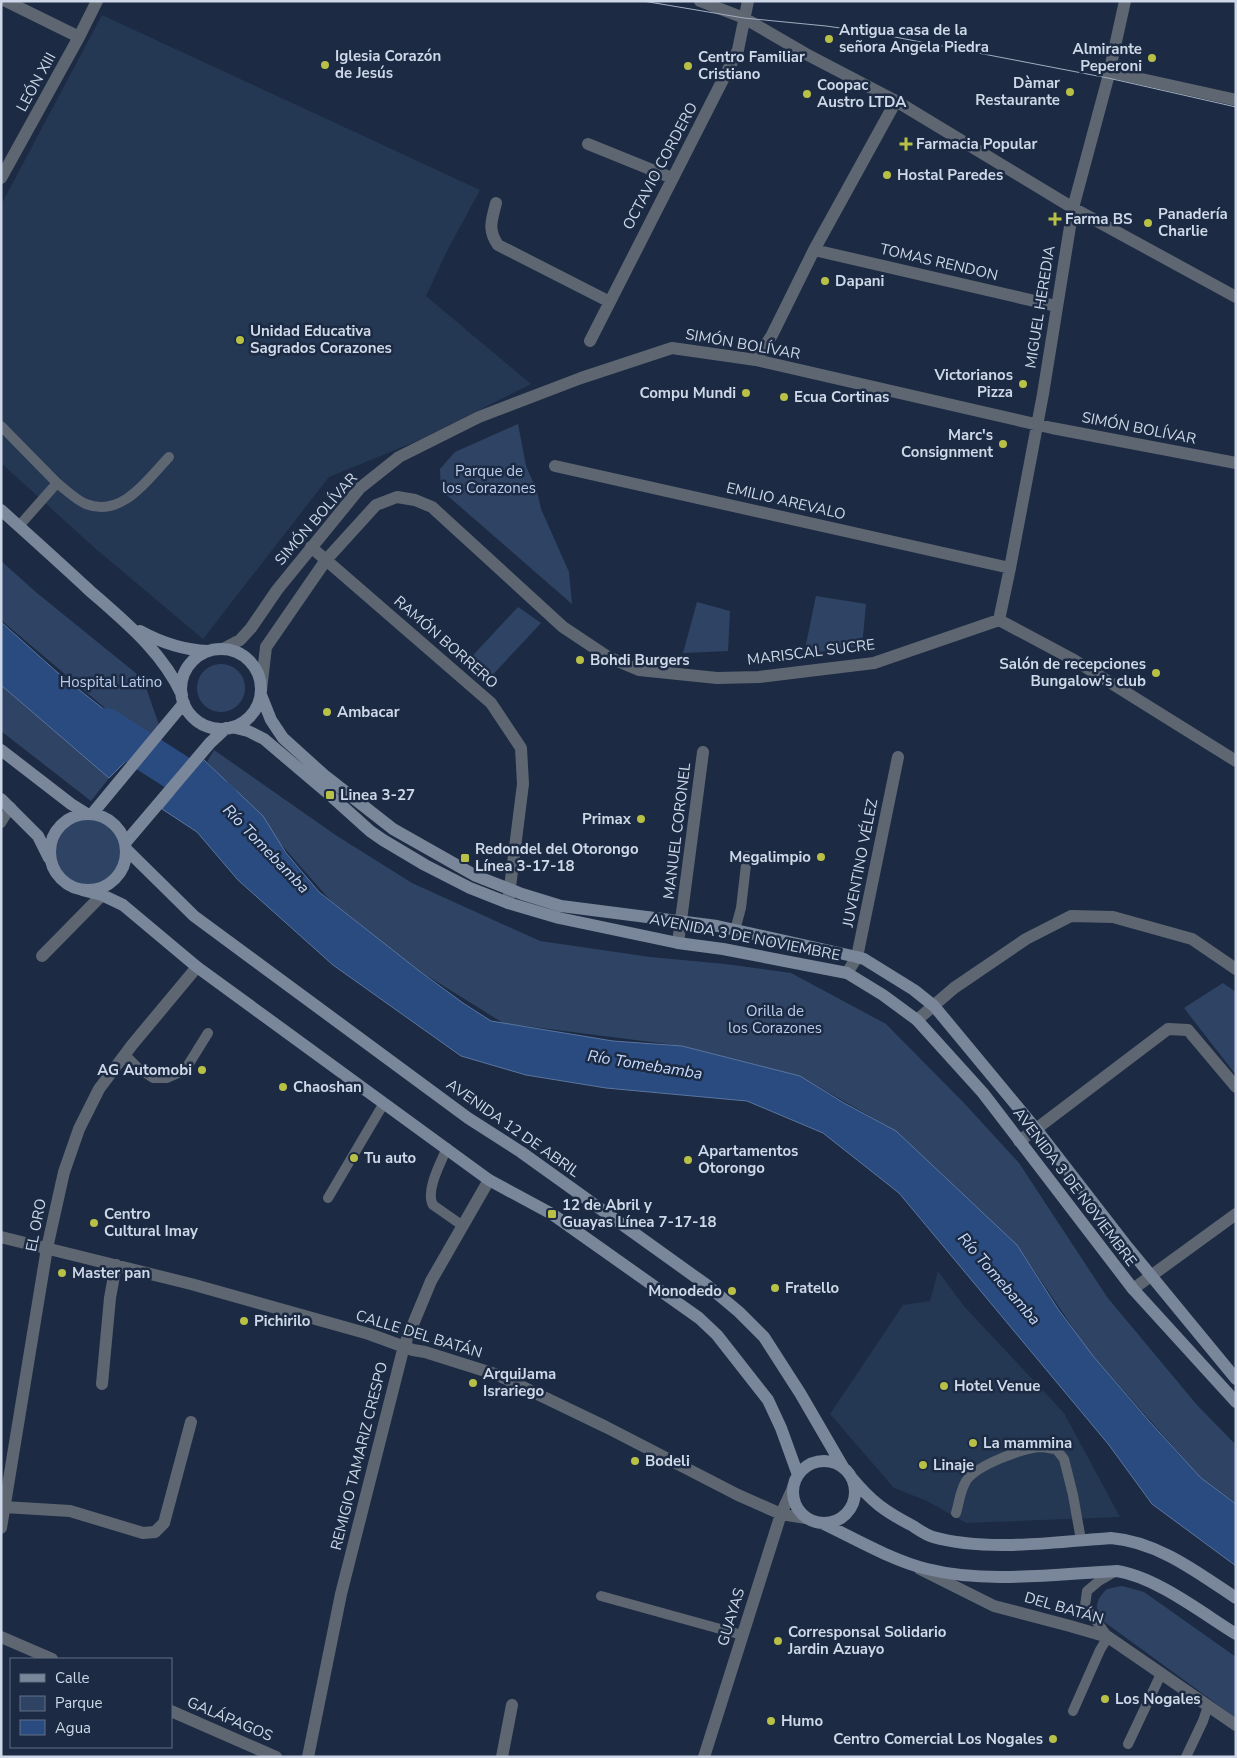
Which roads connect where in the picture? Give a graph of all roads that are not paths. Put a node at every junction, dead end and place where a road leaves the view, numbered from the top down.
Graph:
1 (6, 1) edge
2 (97, 1) edge
3 (700, 1) edge
4 (748, 1) edge
5 (1125, 1) edge
6 (744, 18) junction
7 (80, 37) junction
8 (1110, 72) junction
9 (1236, 100) edge
10 (896, 101) junction
11 (588, 144) dead end
12 (1, 178) edge
13 (672, 178) junction
14 (496, 203) dead end
15 (1073, 208) junction
16 (814, 250) junction
17 (1236, 297) edge
18 (608, 301) junction
19 (1056, 306) junction
20 (590, 341) dead end
21 (756, 360) junction
22 (1036, 424) junction
23 (1, 426) edge
24 (169, 457) dead end
25 (1236, 463) edge
26 (555, 466) dead end
27 (57, 483) junction
28 (1, 510) edge
29 (18, 526) junction
30 (311, 547) junction
31 (326, 560) junction
32 (1010, 568) junction
33 (999, 620) junction
34 (132, 628) junction
35 (224, 649) junction
36 (208, 651) junction
37 (261, 693) junction
38 (181, 703) junction
39 (225, 731) junction
40 (1, 750) edge
41 (703, 752) dead end
42 (898, 757) dead end
43 (1236, 761) edge
44 (1, 798) edge
45 (11, 808) junction
46 (92, 812) junction
47 (1, 823) edge
48 (128, 843) junction
49 (747, 856) dead end
50 (50, 859) junction
51 (510, 889) junction
52 (82, 890) junction
53 (102, 896) junction
54 (508, 903) junction
55 (682, 922) junction
56 (735, 930) junction
57 (678, 943) junction
58 (42, 956) dead end
59 (857, 958) junction
60 (197, 967) junction
61 (1236, 969) edge
62 (847, 973) junction
63 (934, 1006) junction
64 (917, 1020) junction
65 (208, 1033) dead end
66 (125, 1055) junction
67 (1236, 1087) edge
68 (384, 1103) junction
69 (1036, 1129) junction
70 (1019, 1141) junction
71 (447, 1148) junction
72 (489, 1180) junction
73 (328, 1198) dead end
74 (1236, 1214) edge
75 (463, 1226) junction
76 (1, 1237) edge
77 (47, 1248) junction
78 (116, 1265) junction
79 (1151, 1275) junction
80 (1133, 1289) junction
81 (404, 1346) junction
82 (1236, 1379) edge
83 (102, 1384) dead end
84 (1236, 1402) edge
85 (191, 1422) dead end
86 (847, 1472) junction
87 (798, 1475) junction
88 (793, 1488) junction
89 (4, 1507) junction
90 (956, 1513) dead end
91 (780, 1514) junction
92 (806, 1518) junction
93 (822, 1523) junction
94 (1, 1528) edge
95 (1081, 1540) junction
96 (897, 1558) junction
97 (1117, 1571) junction
98 (601, 1596) dead end
99 (1236, 1598) edge
100 (1236, 1634) edge
101 (742, 1635) junction
102 (1, 1637) edge
103 (1108, 1637) junction
104 (50, 1658) edge
105 (1161, 1674) junction
106 (512, 1704) dead end
107 (1208, 1706) junction
108 (172, 1711) edge
109 (1073, 1711) dead end
110 (1236, 1725) edge
111 (1128, 1744) dead end
112 (276, 1757) edge
113 (308, 1757) edge
114 (502, 1757) edge
115 (704, 1757) edge
116 (1186, 1757) edge

1 - 7 street
2 - 7 street, LEÓN XIII
3 - 6 street
4 - 6 street, OCTAVIO CORDERO
5 - 8 street, MIGUEL HEREDIA
6 - 10 street
6 - 13 street, OCTAVIO CORDERO
7 - 12 street, LEÓN XIII
8 - 9 street
8 - 15 street, MIGUEL HEREDIA
10 - 15 street
10 - 16 street
11 - 13 street
13 - 18 street, OCTAVIO CORDERO
14 - 18 street
15 - 17 street
15 - 19 street, MIGUEL HEREDIA
16 - 19 street, TOMAS RENDON
16 - 21 street
18 - 20 street, OCTAVIO CORDERO
19 - 22 street, MIGUEL HEREDIA
21 - 22 street, SIMÓN BOLÍVAR
21 - 30 street, SIMÓN BOLÍVAR
22 - 25 street, SIMÓN BOLÍVAR
22 - 32 street, MIGUEL HEREDIA
23 - 27 lane
24 - 27 lane
26 - 32 street, EMILIO AREVALO
27 - 29 lane
28 - 29 main road
29 - 34 main road
30 - 31 street, RAMÓN BORRERO
30 - 35 street, SIMÓN BOLÍVAR
31 - 33 street, MARISCAL SUCRE
31 - 37 street
31 - 51 street, RAMÓN BORRERO
32 - 33 street, MIGUEL HEREDIA
33 - 43 street
34 - 36 main road
34 - 38 main road
35 - 36 main road
35 - 37 main road
36 - 38 main road
37 - 39 main road
37 - 51 main road, AVENIDA 3 DE NOVIEMBRE
38 - 39 main road
38 - 46 main road
39 - 48 main road
39 - 54 main road, AVENIDA 3 DE NOVIEMBRE
40 - 46 main road, AVENIDA 12 DE ABRIL
41 - 55 street, MANUEL CORONEL
42 - 59 street, JUVENTINO VÉLEZ
44 - 45 main road
45 - 47 lane
45 - 50 main road
46 - 48 main road, AVENIDA 12 DE ABRIL
46 - 50 main road
48 - 52 main road
48 - 86 main road, AVENIDA 12 DE ABRIL
49 - 56 lane
50 - 52 main road
51 - 54 street, RAMÓN BORRERO
51 - 55 main road, AVENIDA 3 DE NOVIEMBRE
52 - 53 main road
53 - 58 street
53 - 60 main road
54 - 57 main road, AVENIDA 3 DE NOVIEMBRE
55 - 56 main road, AVENIDA 3 DE NOVIEMBRE
55 - 57 street, MANUEL CORONEL
56 - 59 main road, AVENIDA 3 DE NOVIEMBRE
57 - 62 main road, AVENIDA 3 DE NOVIEMBRE
59 - 62 street, JUVENTINO VÉLEZ
59 - 63 main road, AVENIDA 3 DE NOVIEMBRE
60 - 66 street, EL ORO
60 - 68 main road
61 - 63 street
62 - 64 main road, AVENIDA 3 DE NOVIEMBRE
63 - 64 street
63 - 69 main road, AVENIDA 3 DE NOVIEMBRE
64 - 70 main road, AVENIDA 3 DE NOVIEMBRE
65 - 66 lane
66 - 77 street, EL ORO
67 - 69 street
68 - 71 main road
68 - 73 lane
69 - 70 street
69 - 79 main road, AVENIDA 3 DE NOVIEMBRE
70 - 80 main road, AVENIDA 3 DE NOVIEMBRE
71 - 72 main road
71 - 75 lane
72 - 75 street, REMIGIO TAMARIZ CRESPO
72 - 87 main road
74 - 79 street
75 - 81 street, REMIGIO TAMARIZ CRESPO
76 - 77 street, CALLE DEL BATÁN
77 - 78 street, CALLE DEL BATÁN
77 - 89 street, EL ORO
78 - 81 street, CALLE DEL BATÁN
78 - 83 street
79 - 80 street
79 - 82 main road, AVENIDA 3 DE NOVIEMBRE
80 - 84 main road, AVENIDA 3 DE NOVIEMBRE
81 - 91 street, CALLE DEL BATÁN
81 - 113 street, REMIGIO TAMARIZ CRESPO
85 - 89 street
86 - 87 main road
86 - 93 main road, AVENIDA 12 DE ABRIL
86 - 95 main road, AVENIDA 12 DE ABRIL
87 - 88 main road
88 - 91 street, GUAYAS
88 - 92 main road
89 - 94 street, EL ORO
90 - 95 lane
91 - 92 street, CALLE DEL BATÁN
91 - 101 street, GUAYAS
92 - 93 main road
93 - 96 main road
95 - 99 main road, AVENIDA 12 DE ABRIL
96 - 97 main road
96 - 103 street, DEL BATÁN
97 - 100 main road
97 - 103 lane
98 - 101 lane
101 - 115 street, GUAYAS
102 - 104 street
103 - 105 street, DEL BATÁN
103 - 109 lane
105 - 107 street, DEL BATÁN
105 - 111 lane
106 - 114 street
107 - 110 street, DEL BATÁN
107 - 116 lane
108 - 112 street, GALÁPAGOS

